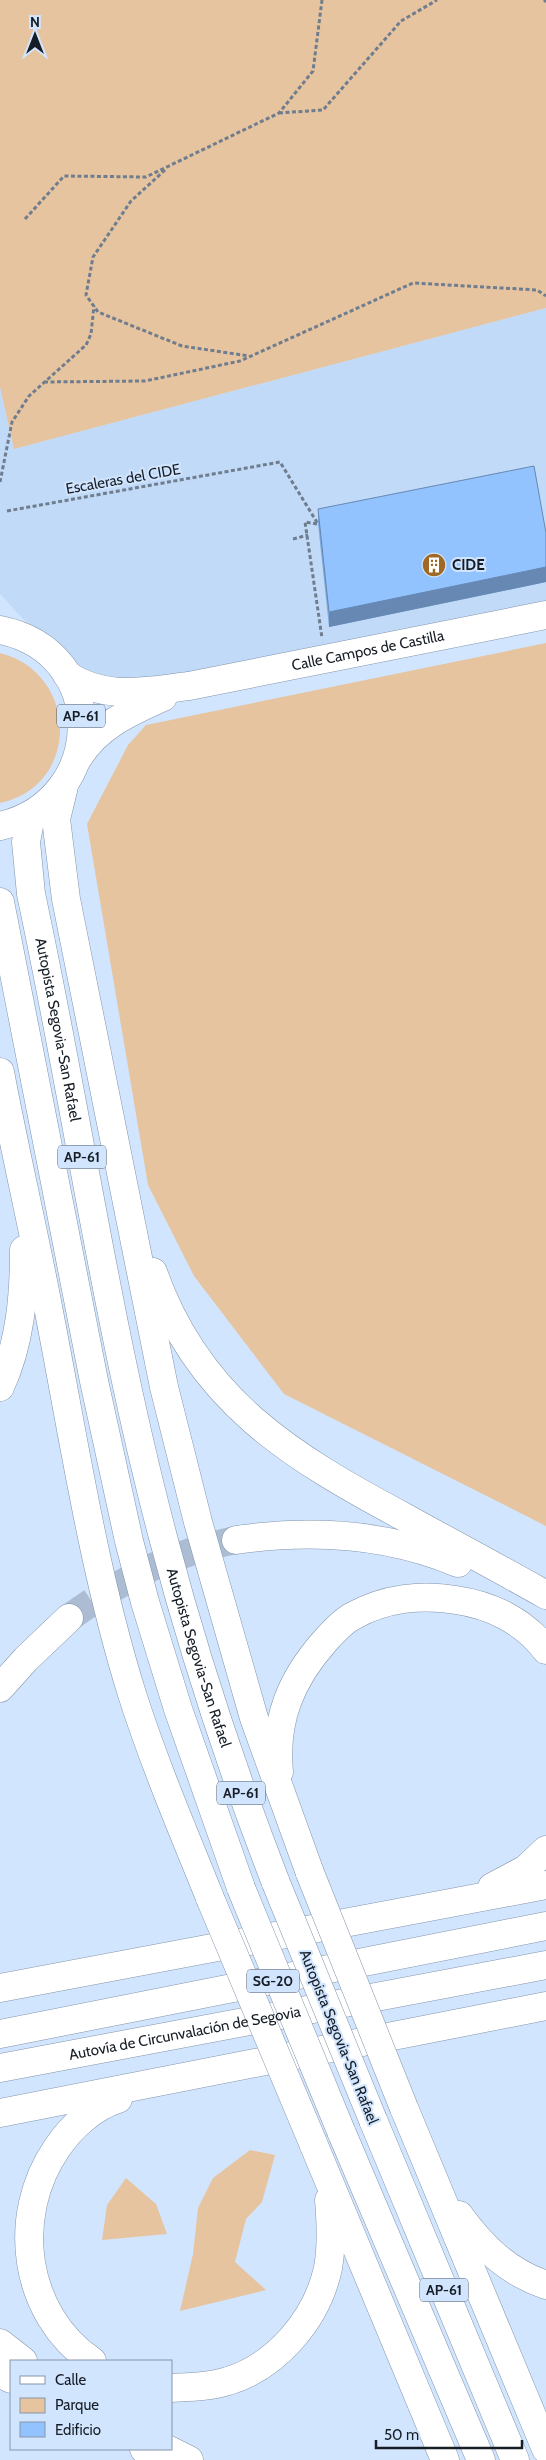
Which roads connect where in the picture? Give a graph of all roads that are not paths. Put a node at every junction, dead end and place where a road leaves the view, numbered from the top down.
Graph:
1 (0, 612) edge
2 (546, 615) edge
3 (12, 634) edge
4 (67, 675) junction
5 (190, 686) junction
6 (77, 760) junction
7 (64, 786) junction
8 (31, 815) junction
9 (0, 826) edge
10 (0, 902) edge
11 (0, 1072) edge
12 (122, 1183) junction
13 (24, 1196) junction
14 (0, 1387) edge
15 (236, 1540) tunnel mouth
16 (546, 1595) edge
17 (546, 1603) edge
18 (69, 1618) tunnel mouth
19 (546, 1650) edge
20 (0, 1688) edge
21 (293, 1826) junction
22 (546, 1850) edge
23 (546, 1885) edge
24 (410, 1911) junction
25 (546, 1926) edge
26 (546, 1965) edge
27 (0, 1988) edge
28 (546, 2006) edge
29 (546, 2014) edge
30 (479, 2019) junction
31 (0, 2034) edge
32 (0, 2068) edge
33 (176, 2080) junction
34 (0, 2113) edge
35 (313, 2143) junction
36 (424, 2154) junction
37 (546, 2285) edge
38 (0, 2343) edge
39 (22, 2360) edge
40 (90, 2360) edge
41 (172, 2388) edge
42 (546, 2449) edge
43 (146, 2450) edge
44 (170, 2450) edge
45 (165, 2460) edge
46 (189, 2460) edge
47 (445, 2460) edge
48 (480, 2460) edge
49 (516, 2460) edge

1 - 3 main road
2 - 5 main road, Calle Campos de Castilla
3 - 4 main road, AP-61
4 - 5 main road, Calle Campos de Castilla
4 - 6 main road, AP-61
5 - 6 main road, Calle Campos de Castilla
6 - 7 main road, AP-61
7 - 8 main road, AP-61
7 - 12 main road
8 - 9 main road, AP-61
8 - 49 main road, Autopista Segovia-San Rafael / AP-61, bridge
10 - 48 main road, AP-61, bridge
11 - 13 main road
12 - 16 main road
12 - 21 main road
13 - 14 main road
13 - 35 main road, bridge
15 - 17 main road
18 - 20 main road
19 - 21 main road
21 - 36 main road, bridge
22 - 24 main road
23 - 24 main road
24 - 27 main road
25 - 31 main road, SG-20
26 - 32 main road, Autovía de Circunvalación de Segovia / SG-20
28 - 30 main road
29 - 30 main road
30 - 33 main road
33 - 34 main road
33 - 40 main road
35 - 41 main road
35 - 47 main road
36 - 37 main road
36 - 42 main road
38 - 39 main road
43 - 45 main road
44 - 46 main road

